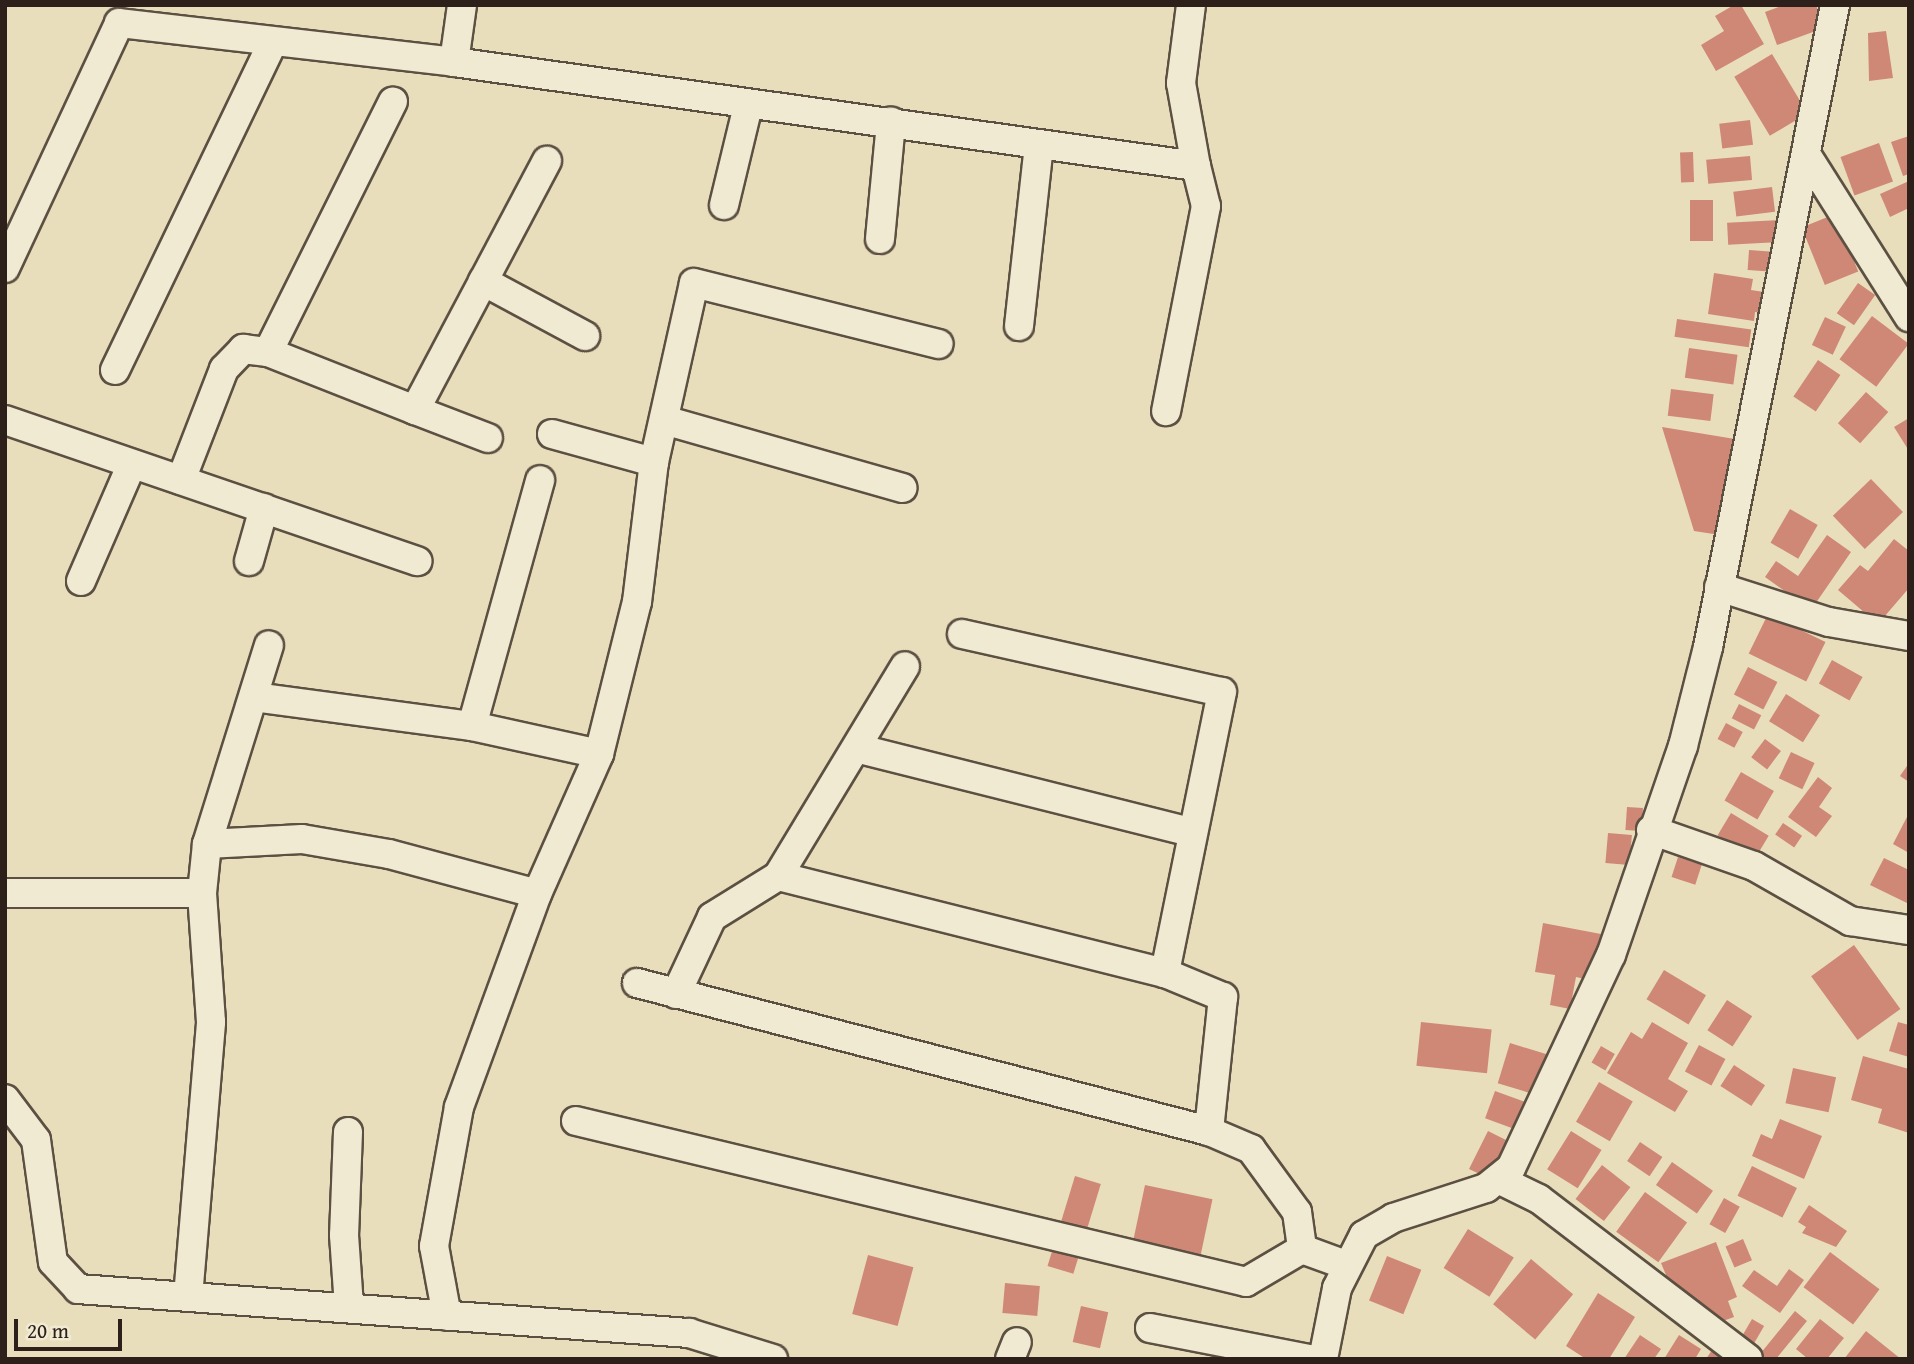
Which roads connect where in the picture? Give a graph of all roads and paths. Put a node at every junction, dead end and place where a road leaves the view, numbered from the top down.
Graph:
1 (462, 5) edge
2 (1191, 5) edge
3 (1835, 5) edge
4 (272, 44) junction
5 (453, 62) junction
6 (393, 101) dead end
7 (748, 106) junction
8 (891, 122) junction
9 (1039, 145) junction
10 (1806, 154) junction
11 (547, 161) dead end
12 (1196, 166) junction
13 (724, 205) dead end
14 (880, 239) dead end
15 (5, 268) edge
16 (484, 281) junction
17 (1909, 317) edge
18 (1019, 326) dead end
19 (585, 336) dead end
20 (938, 344) dead end
21 (268, 352) junction
22 (115, 370) dead end
23 (415, 410) junction
24 (1166, 411) dead end
25 (5, 420) edge
26 (664, 420) junction
27 (552, 434) dead end
28 (488, 438) dead end
29 (654, 462) junction
30 (131, 466) junction
31 (181, 480) junction
32 (540, 480) dead end
33 (903, 488) dead end
34 (264, 508) junction
35 (249, 561) dead end
36 (418, 561) dead end
37 (81, 581) dead end
38 (1719, 587) junction
39 (962, 634) dead end
40 (1909, 636) edge
41 (269, 645) dead end
42 (905, 666) dead end
43 (254, 697) junction
44 (472, 726) junction
45 (860, 749) junction
46 (599, 754) junction
47 (1651, 830) junction
48 (1190, 832) junction
49 (207, 844) junction
50 (778, 876) junction
51 (5, 893) edge
52 (202, 893) junction
53 (537, 894) junction
54 (1909, 930) edge
55 (1165, 972) junction
56 (637, 983) dead end
57 (676, 994) junction
58 (5, 1100) edge
59 (576, 1121) dead end
60 (1209, 1131) junction
61 (348, 1132) dead end
62 (1500, 1180) junction
63 (1302, 1249) junction
64 (1346, 1265) junction
65 (188, 1297) junction
66 (349, 1306) junction
67 (447, 1316) junction
68 (1150, 1328) dead end
69 (773, 1359) edge
70 (1309, 1359) edge
71 (1324, 1359) edge
72 (1748, 1359) edge

1 - 5 street
2 - 12 street
3 - 10 street
4 - 5 street
4 - 15 street
4 - 22 street
5 - 7 street
6 - 21 street
7 - 8 street
7 - 13 street
8 - 9 street
8 - 14 street
9 - 12 street
9 - 18 street
10 - 17 street
10 - 38 street
11 - 16 street
12 - 24 street
16 - 19 street
16 - 23 street
20 - 26 street
21 - 23 street
21 - 31 street
23 - 28 street
25 - 30 street
26 - 29 street
26 - 33 street
27 - 29 street
29 - 46 street
30 - 31 street
30 - 37 street
31 - 34 street
32 - 44 street
34 - 35 street
34 - 36 street
38 - 40 street
38 - 47 street
39 - 48 street
41 - 43 street
42 - 45 street
43 - 44 street
43 - 49 street
44 - 46 street
45 - 48 street
45 - 50 street
46 - 53 street
47 - 54 street
47 - 62 street
48 - 55 street
49 - 52 street
49 - 53 street
50 - 55 street
50 - 57 street
51 - 52 street
52 - 65 street
53 - 67 street
55 - 60 street
56 - 57 street
57 - 60 street
58 - 65 street
59 - 63 street
60 - 63 street
61 - 66 street
62 - 64 street
62 - 72 street
63 - 64 street
64 - 71 street
65 - 66 street
66 - 67 street
67 - 69 street
68 - 70 street

